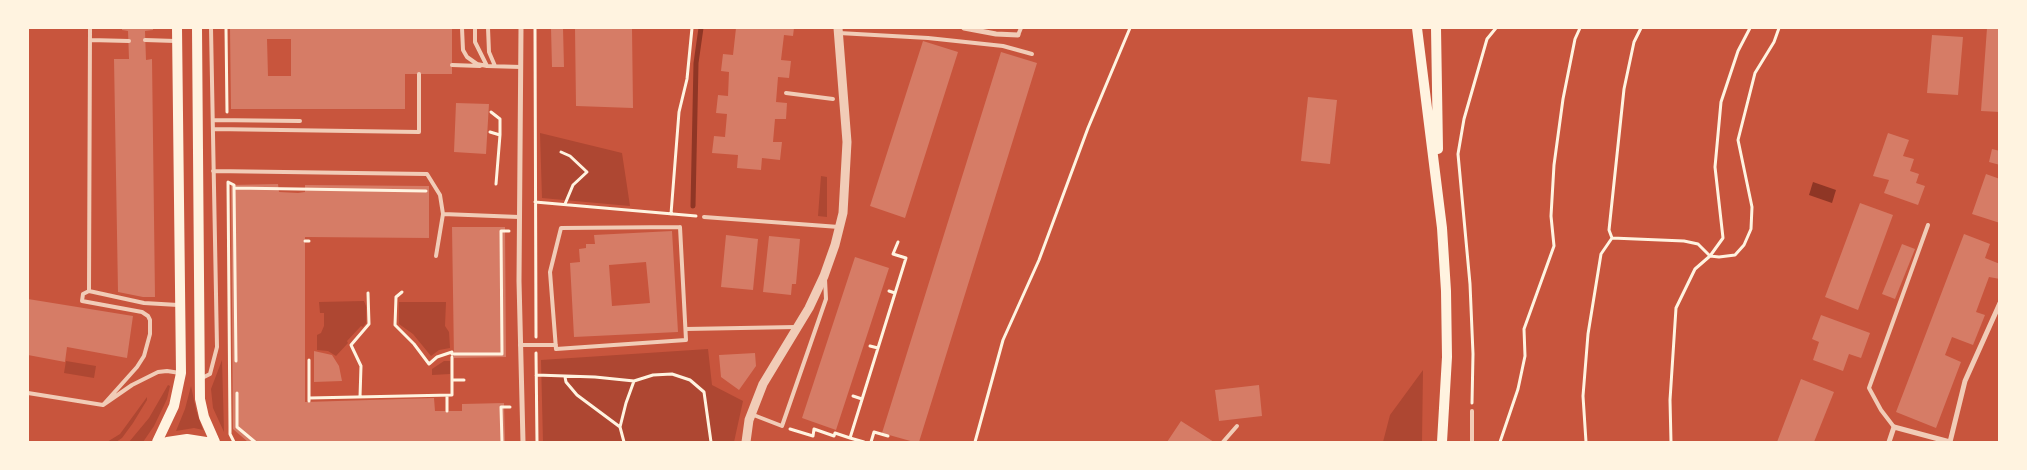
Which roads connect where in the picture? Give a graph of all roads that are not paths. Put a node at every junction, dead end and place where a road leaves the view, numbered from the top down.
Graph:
1 (90, 28) edge
2 (178, 28) edge
3 (197, 28) edge
4 (211, 28) edge
5 (462, 28) edge
6 (475, 28) edge
7 (488, 28) edge
8 (521, 28) edge
9 (964, 28) edge
10 (1021, 28) edge
11 (1417, 28) edge
12 (1436, 28) edge
13 (838, 30) edge
14 (1018, 35) joint
15 (90, 40) junction
16 (128, 40) dead end
17 (145, 40) dead end
18 (178, 40) junction
19 (1032, 54) dead end
20 (452, 65) dead end
21 (487, 66) junction
22 (495, 66) junction
23 (521, 67) junction
24 (419, 74) dead end
25 (786, 93) dead end
26 (833, 99) dead end
27 (213, 120) junction
28 (300, 121) dead end
29 (213, 129) junction
30 (213, 171) junction
31 (443, 214) junction
32 (519, 217) junction
33 (704, 217) road end
34 (1928, 225) dead end
35 (840, 227) junction
36 (1442, 228) junction
37 (436, 256) dead end
38 (825, 274) junction
39 (89, 291) junction
40 (2000, 303) edge
41 (181, 305) junction
42 (798, 327) junction
43 (686, 329) junction
44 (520, 345) junction
45 (556, 345) junction
46 (181, 373) junction
47 (200, 379) junction
48 (28, 393) edge
49 (103, 405) junction
50 (1472, 411) road end
51 (751, 414) junction
52 (1238, 426) dead end
53 (1894, 428) junction
54 (157, 442) edge
55 (167, 442) edge
56 (206, 442) edge
57 (215, 442) edge
58 (523, 442) edge
59 (746, 442) edge
60 (1223, 442) edge
61 (1442, 442) edge
62 (1472, 442) edge
63 (1889, 442) edge
64 (1950, 442) edge

1 - 15 lane
2 - 18 main road
3 - 47 main road
4 - 27 lane
5 - 21 lane
6 - 21 lane
7 - 22 lane
8 - 23 street
9 - 14 street
10 - 14 lane
11 - 36 main road
12 - 36 main road
13 - 19 lane
13 - 35 street
15 - 16 lane
15 - 39 lane
17 - 18 lane
18 - 41 main road
20 - 21 lane
21 - 22 lane
22 - 23 lane
23 - 32 street
24 - 29 lane
25 - 26 lane
27 - 28 lane
27 - 29 lane
29 - 30 lane
30 - 31 lane
30 - 47 lane
31 - 32 lane
31 - 37 lane
32 - 44 street
33 - 35 lane
34 - 53 lane
35 - 38 street
36 - 61 main road
38 - 42 street
38 - 51 lane
39 - 41 lane
39 - 49 lane
40 - 64 street
41 - 46 main road
42 - 43 lane
42 - 51 street
43 - 45 lane
43 - 45 lane
44 - 45 lane
44 - 58 street
46 - 49 lane
46 - 54 main road
47 - 57 main road
48 - 49 lane
50 - 62 lane
51 - 59 street
52 - 60 lane
53 - 63 street
53 - 64 street
55 - 56 main road

